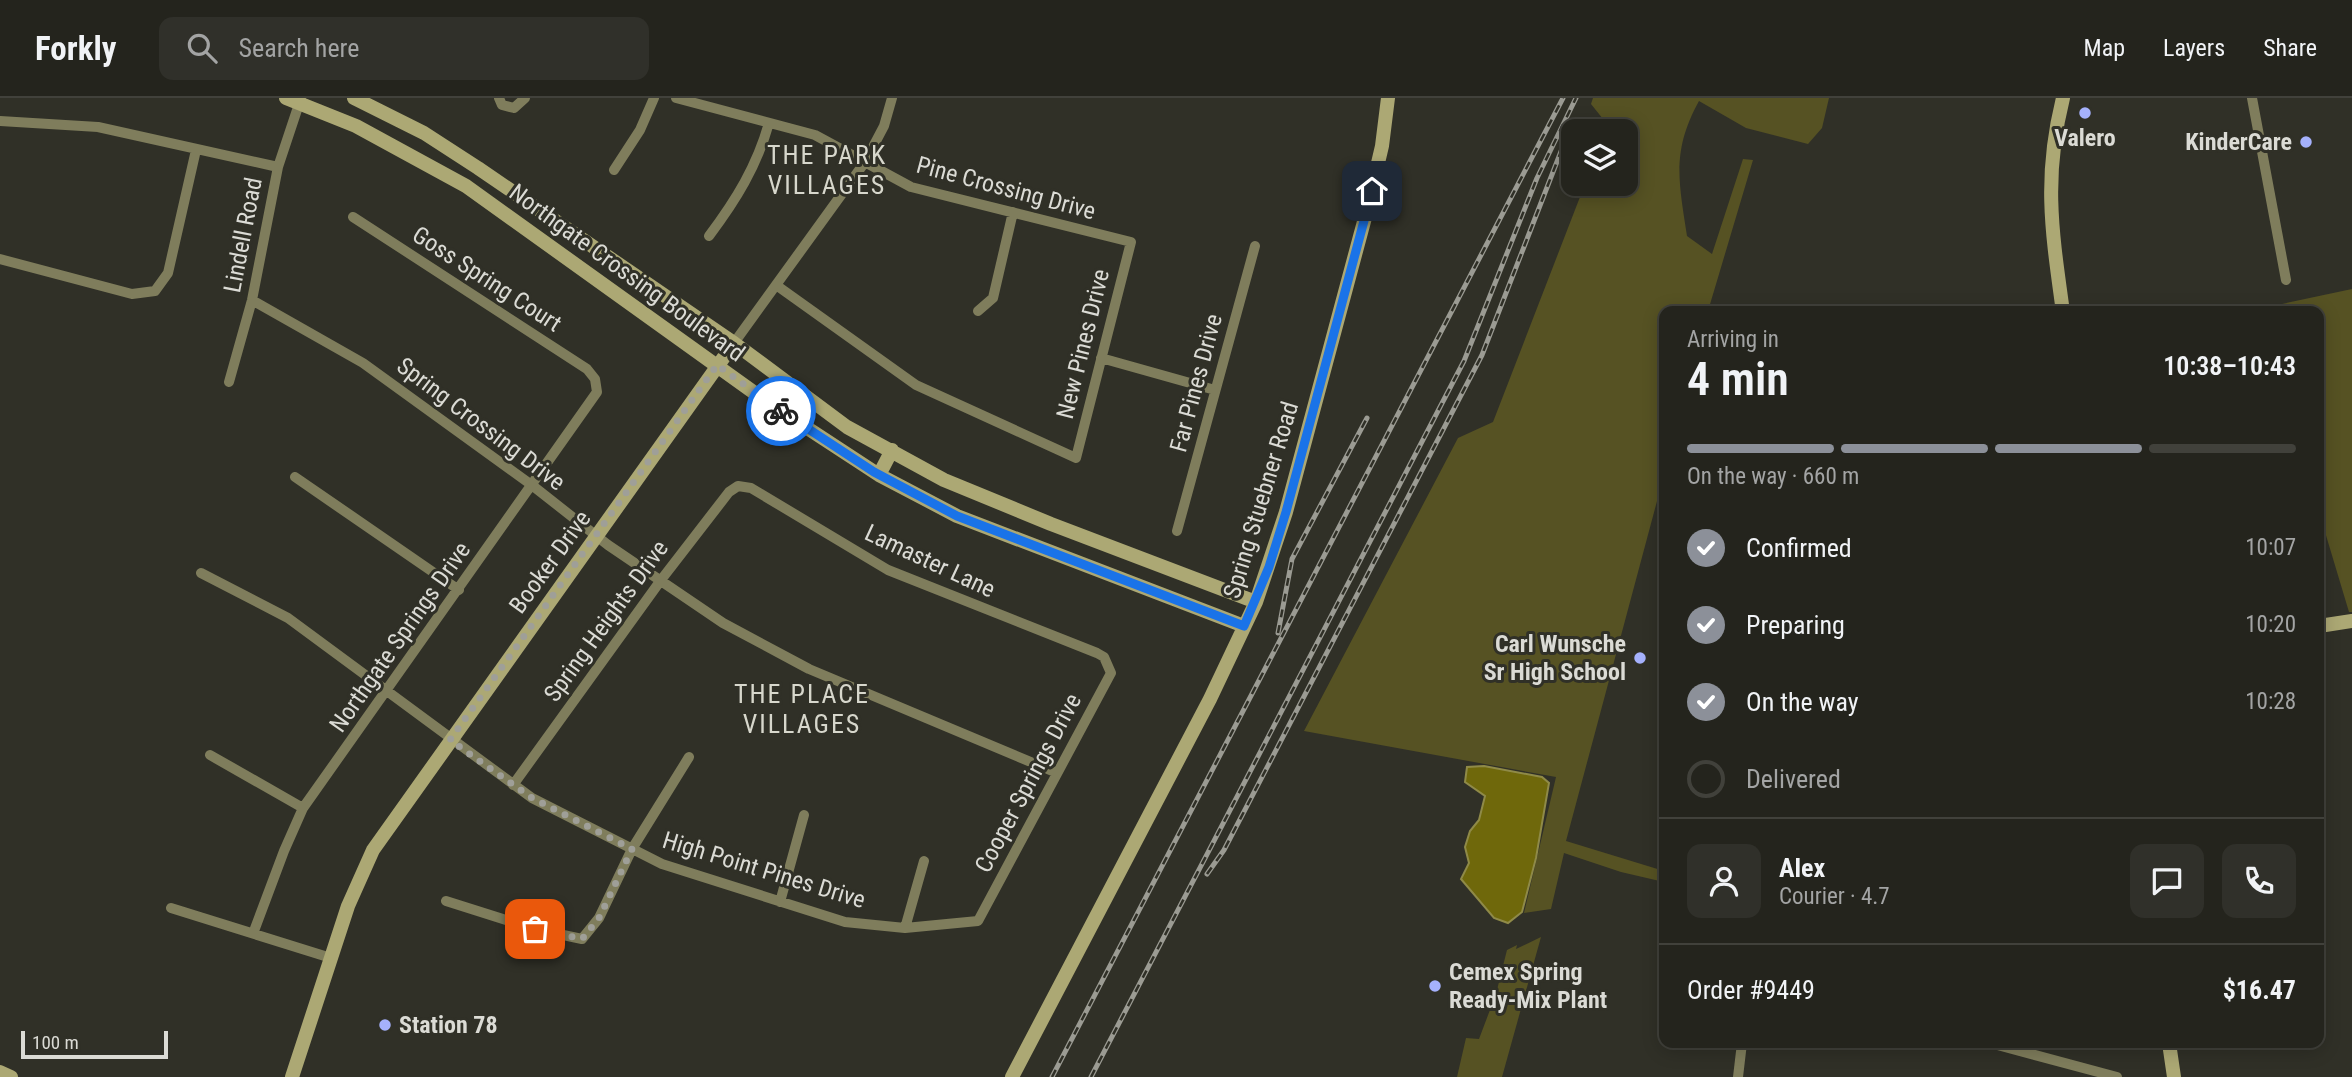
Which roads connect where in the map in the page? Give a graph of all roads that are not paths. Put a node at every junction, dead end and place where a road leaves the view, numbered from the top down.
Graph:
1 (354, 98) edge
2 (499, 98) edge
3 (525, 98) edge
4 (654, 98) edge
5 (676, 98) edge
6 (892, 98) edge
7 (1388, 98) edge
8 (2063, 98) edge
9 (2252, 98) edge
10 (295, 100) edge
11 (0, 121) edge
12 (769, 123) junction
13 (195, 150) junction
14 (865, 162) junction
15 (278, 167) junction
16 (614, 170) dead end
17 (530, 205) junction
18 (1013, 212) junction
19 (353, 218) dead end
20 (517, 222) junction
21 (709, 236) dead end
22 (1131, 242) joint
23 (1255, 246) dead end
24 (0, 259) edge
25 (2286, 280) dead end
26 (776, 285) junction
27 (252, 300) junction
28 (2062, 306) edge
29 (978, 312) dead end
30 (734, 343) junction
31 (1101, 358) junction
32 (717, 365) junction
33 (595, 379) joint
34 (229, 382) dead end
35 (1215, 390) junction
36 (892, 450) junction
37 (879, 475) junction
38 (295, 477) dead end
39 (738, 485) joint
40 (533, 486) junction
41 (1056, 527) junction
42 (1177, 531) dead end
43 (596, 537) junction
44 (1048, 549) junction
45 (201, 573) dead end
46 (661, 580) junction
47 (459, 590) junction
48 (1256, 602) junction
49 (2352, 621) edge
50 (2324, 625) edge
51 (1244, 626) junction
52 (1108, 665) joint
53 (387, 691) junction
54 (450, 740) junction
55 (210, 755) dead end
56 (689, 757) dead end
57 (1057, 773) junction
58 (513, 785) junction
59 (303, 808) junction
60 (804, 815) dead end
61 (632, 849) junction
62 (924, 861) dead end
63 (446, 901) dead end
64 (780, 902) junction
65 (171, 908) dead end
66 (978, 921) joint
67 (905, 928) junction
68 (254, 931) junction
69 (331, 958) junction
70 (1741, 1048) edge
71 (2009, 1048) edge
72 (2170, 1048) edge
73 (0, 1072) edge
74 (11, 1077) edge
75 (292, 1077) edge
76 (1012, 1077) edge
77 (1738, 1077) edge
78 (2117, 1077) edge
79 (2174, 1077) edge

1 - 17 main road, Northgate Crossing Boulevard
2 - 3 street
4 - 16 street
5 - 12 street, Pine Crossing Drive
6 - 14 street, Booker Drive
7 - 48 main road, Spring Stuebner Road
8 - 28 main road
9 - 25 street
10 - 15 street, Lindell Road
10 - 20 main road, Northgate Crossing Boulevard
11 - 13 street
12 - 14 street, Pine Crossing Drive
12 - 21 street
13 - 15 street
13 - 24 street
14 - 18 street, Pine Crossing Drive
14 - 26 street, Booker Drive
15 - 27 street, Lindell Road
17 - 20 main road
17 - 30 main road, Northgate Crossing Boulevard
18 - 22 street, Pine Crossing Drive
18 - 29 street
19 - 33 street, Goss Spring Court
20 - 32 main road, Northgate Crossing Boulevard
22 - 31 street, New Pines Drive
23 - 35 street, Far Pines Drive
26 - 30 street, Booker Drive
26 - 31 street, New Pines Drive
27 - 34 street, Lindell Road
27 - 40 street, Spring Crossing Drive
30 - 32 main road, Booker Drive
30 - 36 main road, Northgate Crossing Boulevard
31 - 35 street
32 - 37 main road, Northgate Crossing Boulevard
32 - 43 main road, Booker Drive
33 - 40 street, Northgate Springs Drive
35 - 42 street, Far Pines Drive
36 - 37 main road
36 - 41 main road, Northgate Crossing Boulevard
37 - 44 main road, Northgate Crossing Boulevard
38 - 47 street
39 - 46 street, Spring Heights Drive
39 - 52 street, Lamaster Lane
40 - 43 street, Spring Crossing Drive
40 - 47 street, Northgate Springs Drive
41 - 44 main road
41 - 48 main road, Northgate Crossing Boulevard
43 - 46 street, Spring Crossing Drive
43 - 54 main road, Booker Drive
44 - 51 main road, Northgate Crossing Boulevard
45 - 53 street, High Point Pines Drive
46 - 57 street, Spring Crossing Drive
46 - 58 street, Spring Heights Drive
47 - 53 street, Northgate Springs Drive
48 - 51 main road, Spring Stuebner Road
49 - 50 main road
51 - 76 main road, Spring Stuebner Road
52 - 57 street, Cooper Springs Drive
53 - 54 street, High Point Pines Drive
53 - 59 street, Northgate Springs Drive
54 - 58 street, High Point Pines Drive
54 - 69 main road, Booker Drive
55 - 59 street
56 - 61 street
57 - 66 street, Cooper Springs Drive
58 - 61 street, High Point Pines Drive
59 - 68 street, Northgate Springs Drive
60 - 64 street
61 - 63 street
61 - 64 street, High Point Pines Drive
62 - 67 street
64 - 67 street, High Point Pines Drive
65 - 68 street
66 - 67 street, High Point Pines Drive
68 - 69 street
69 - 75 main road, Booker Drive
70 - 77 street
71 - 78 street
72 - 79 main road
73 - 74 main road

